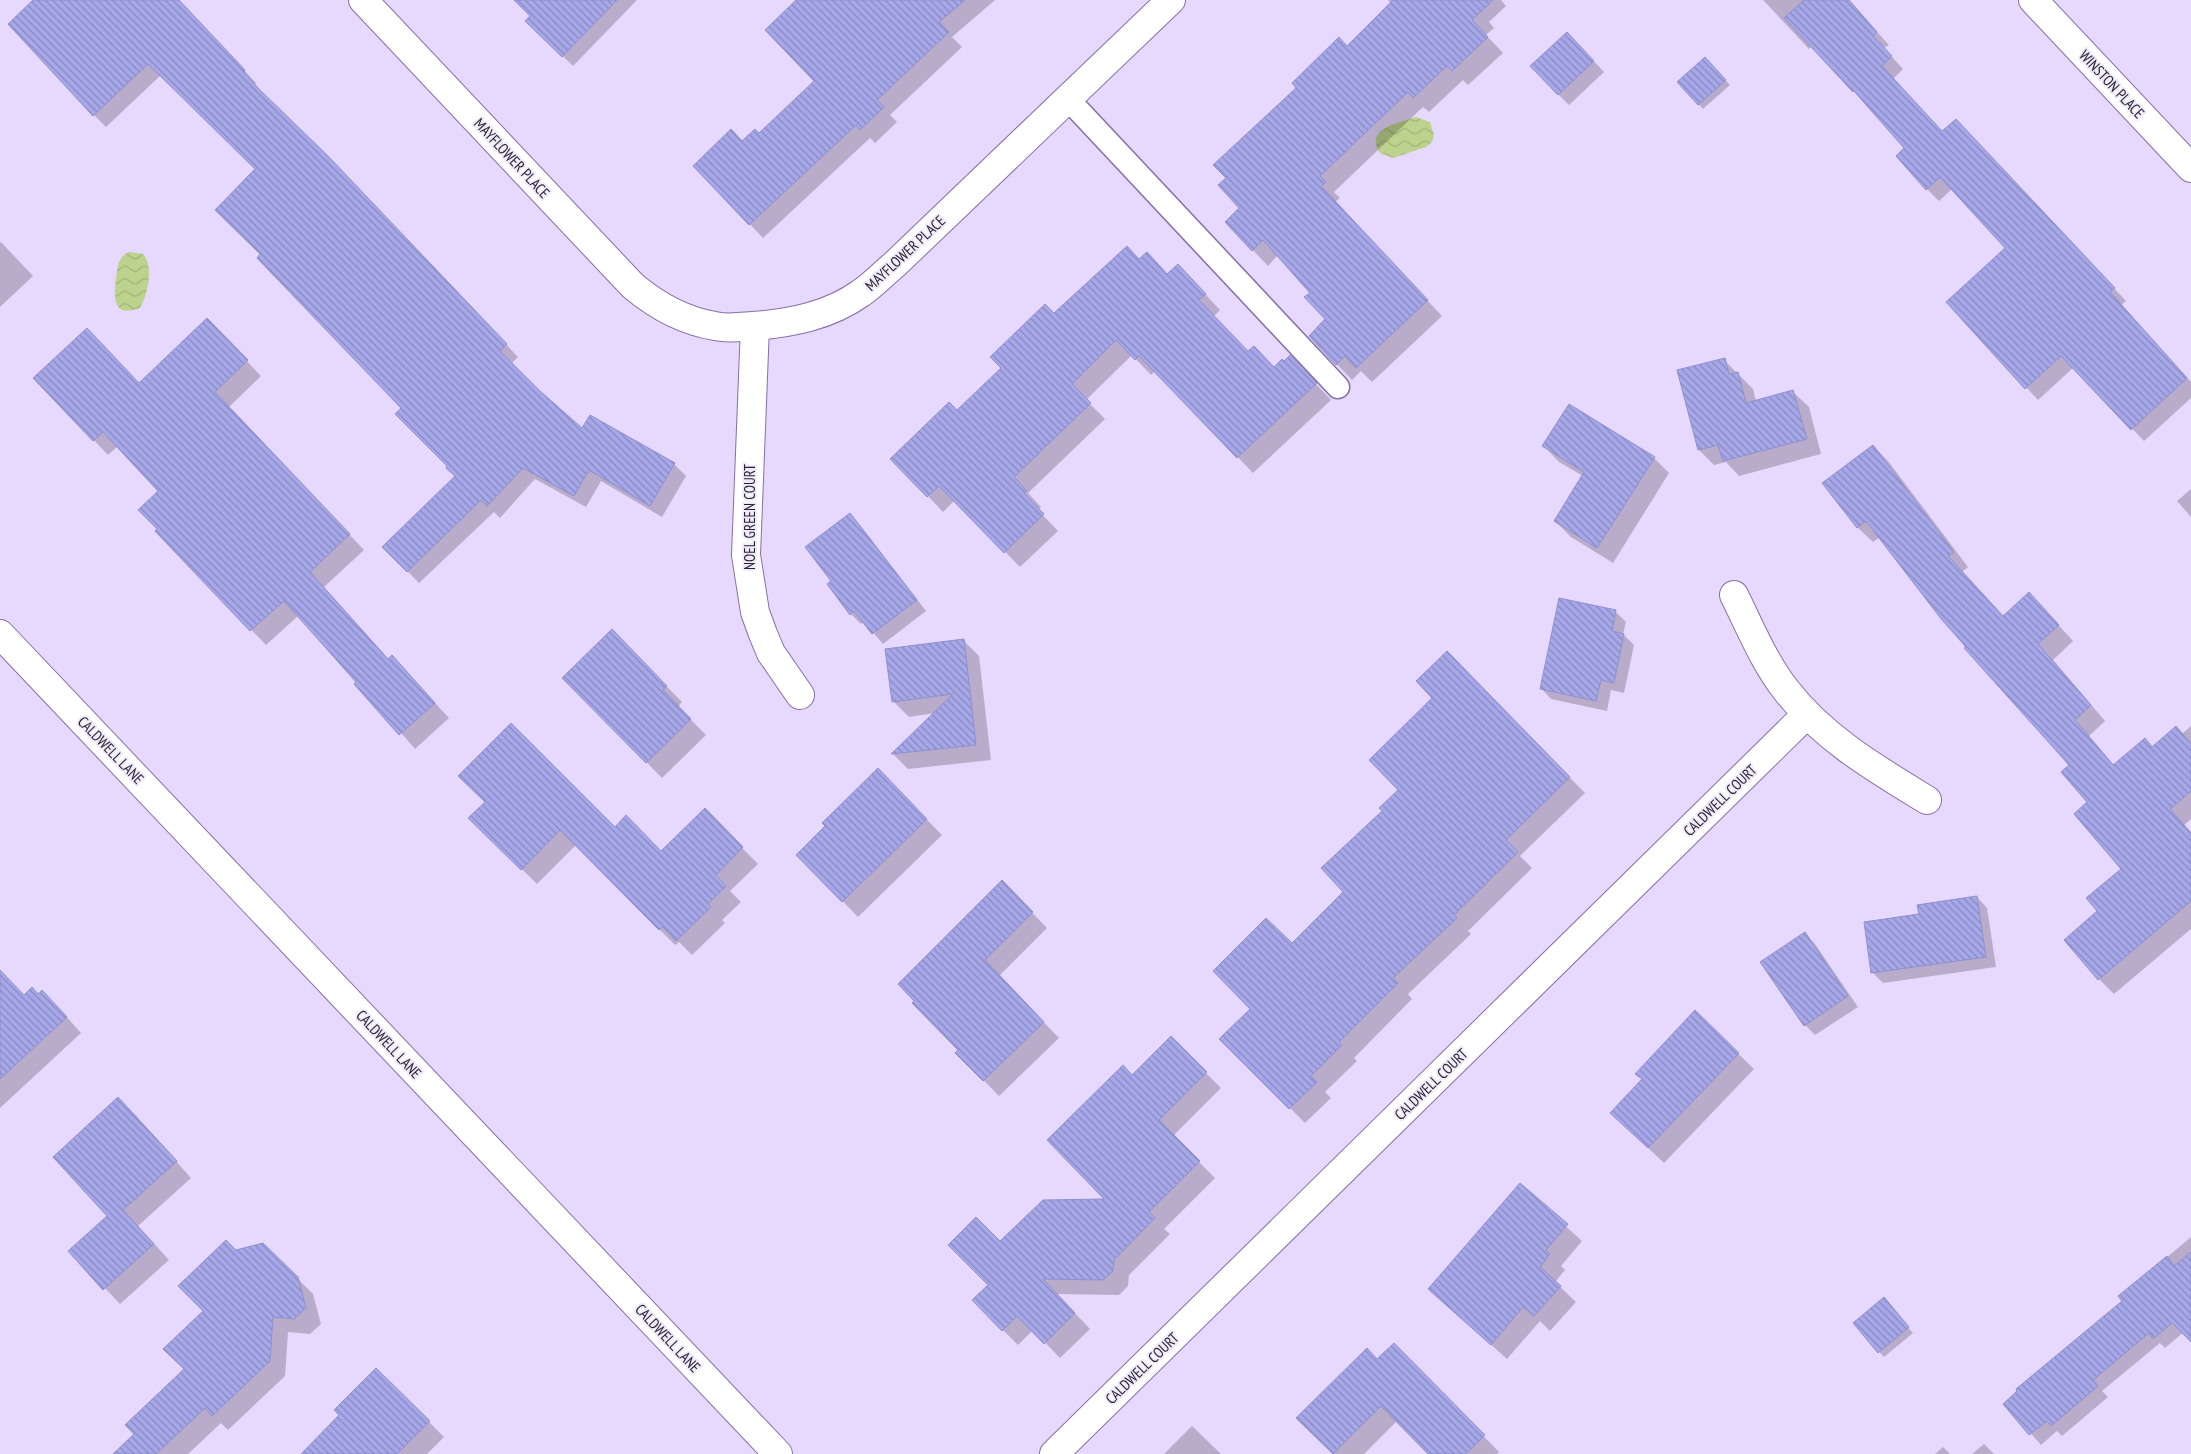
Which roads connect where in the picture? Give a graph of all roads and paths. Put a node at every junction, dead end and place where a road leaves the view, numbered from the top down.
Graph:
1 (364, 0) edge
2 (1171, 0) edge
3 (2032, 0) edge
4 (1066, 98) junction
5 (2191, 168) edge
6 (755, 326) junction
7 (1338, 387) dead end
8 (1734, 595) dead end
9 (0, 634) edge
10 (800, 694) dead end
11 (1807, 714) junction
12 (1927, 800) dead end
13 (778, 1454) edge
14 (1054, 1454) edge

1 - 6 street, MAYFLOWER PLACE
2 - 4 street, MAYFLOWER PLACE
3 - 5 street, WINSTON PLACE
4 - 6 street, MAYFLOWER PLACE
4 - 7 lane
6 - 10 street, NOEL GREEN COURT
8 - 11 street
9 - 13 street, CALDWELL LANE
11 - 12 street
11 - 14 street, CALDWELL COURT

